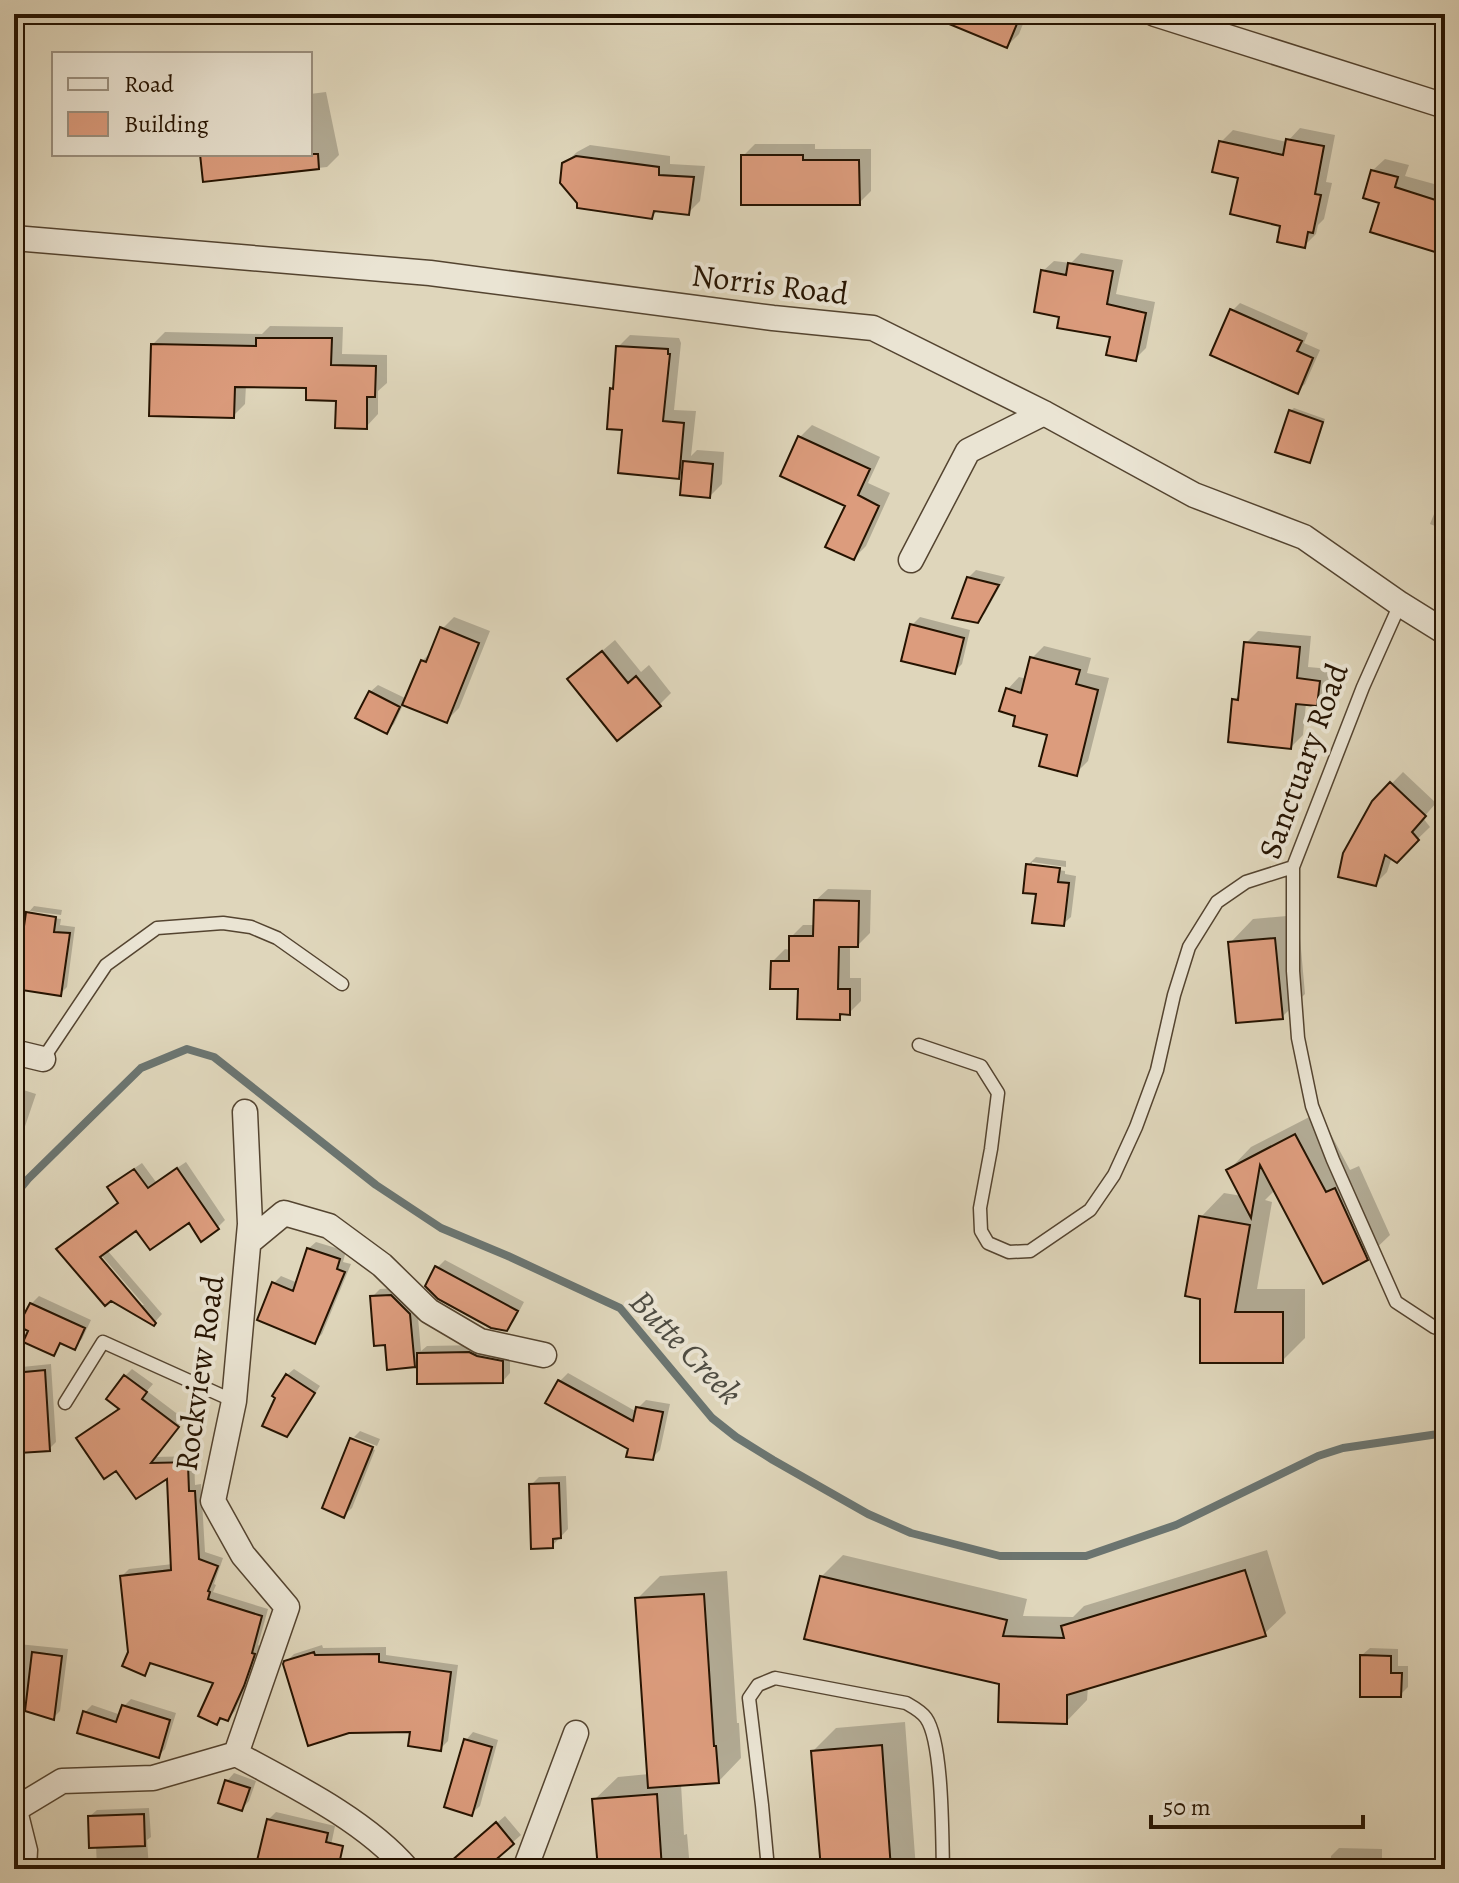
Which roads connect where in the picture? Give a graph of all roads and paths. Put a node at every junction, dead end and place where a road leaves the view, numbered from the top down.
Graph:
1 (1155, 14) edge
2 (1445, 106) edge
3 (14, 238) edge
4 (1044, 413) junction
5 (911, 560) dead end
6 (1400, 604) junction
7 (1445, 632) edge
8 (1293, 867) junction
9 (342, 984) dead end
10 (919, 1045) dead end
11 (14, 1052) edge
12 (43, 1059) joint
13 (245, 1112) dead end
14 (249, 1242) junction
15 (1445, 1331) edge
16 (544, 1355) dead end
17 (234, 1401) junction
18 (65, 1403) dead end
19 (576, 1733) dead end
20 (236, 1754) junction
21 (17, 1808) edge
22 (30, 1869) edge
23 (407, 1869) edge
24 (525, 1869) edge
25 (768, 1869) edge
26 (943, 1869) edge

1 - 2 street
3 - 4 street, Norris Road
4 - 5 street
4 - 6 street, Norris Road
6 - 7 street, Norris Road
6 - 8 lane, Sanctuary Road
8 - 10 lane
8 - 15 lane, Sanctuary Road
9 - 12 lane
11 - 12 street
13 - 14 street, Rockview Road
14 - 16 street
14 - 17 street, Rockview Road
17 - 18 lane
17 - 20 street, Rockview Road
19 - 24 street
20 - 21 street
20 - 23 street
21 - 22 lane
25 - 26 lane

